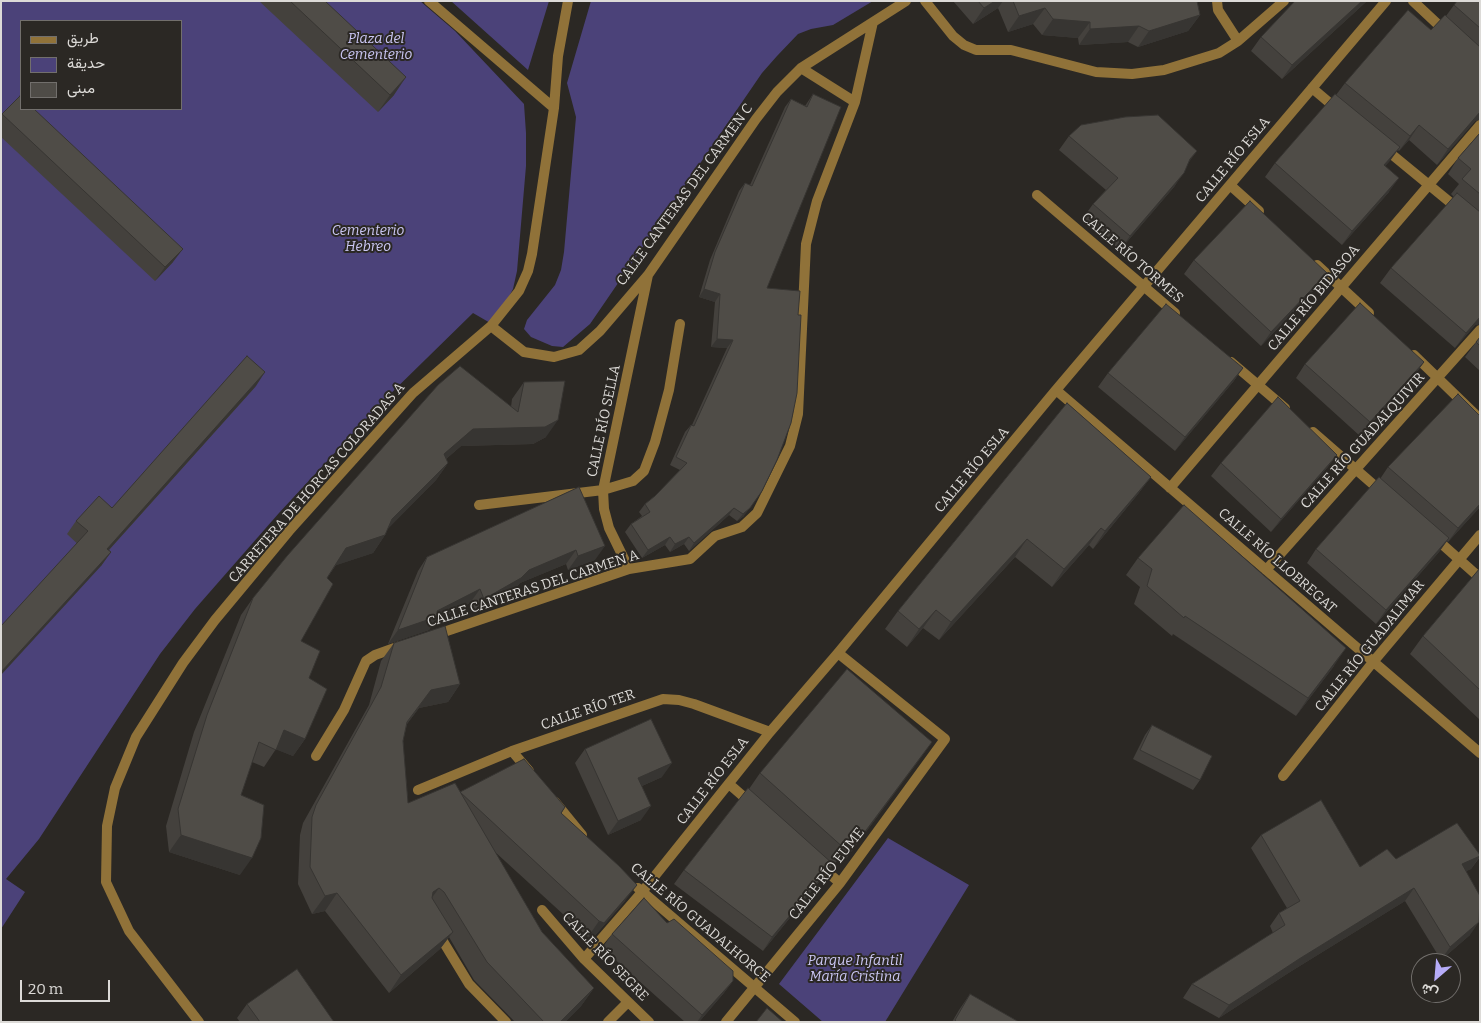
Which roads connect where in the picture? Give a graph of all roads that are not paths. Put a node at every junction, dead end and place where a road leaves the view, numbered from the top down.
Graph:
1 (429, 1) edge
2 (568, 1) edge
3 (906, 1) edge
4 (926, 1) edge
5 (1217, 1) edge
6 (1284, 1) edge
7 (1386, 1) edge
8 (1413, 1) edge
9 (873, 22) junction
10 (1453, 38) edge
11 (1238, 41) junction
12 (801, 68) junction
13 (1312, 88) junction
14 (855, 102) junction
15 (554, 108) junction
16 (1348, 118) edge
17 (1480, 125) edge
18 (1377, 142) edge
19 (1230, 184) junction
20 (1428, 185) junction
21 (1037, 196) dead end
22 (1265, 217) edge
23 (1480, 226) edge
24 (1307, 255) edge
25 (648, 275) junction
26 (1144, 286) junction
27 (1341, 287) junction
28 (1376, 320) edge
29 (680, 324) dead end
30 (1186, 324) edge
31 (491, 326) junction
32 (1480, 330) edge
33 (1403, 345) edge
34 (1222, 354) edge
35 (1437, 378) junction
36 (1258, 385) junction
37 (1056, 390) junction
38 (1480, 419) edge
39 (1356, 469) junction
40 (1170, 488) junction
41 (603, 490) junction
42 (1392, 501) edge
43 (479, 505) dead end
44 (1422, 527) edge
45 (1480, 535) edge
46 (1458, 559) junction
47 (629, 570) junction
48 (1266, 570) junction
49 (1480, 578) edge
50 (838, 654) junction
51 (1374, 662) junction
52 (770, 732) junction
53 (512, 750) junction
54 (1480, 753) edge
55 (316, 756) dead end
56 (1283, 776) dead end
57 (537, 780) edge
58 (729, 784) junction
59 (418, 790) dead end
60 (549, 795) edge
61 (759, 810) edge
62 (586, 840) edge
63 (810, 856) edge
64 (627, 879) edge
65 (840, 883) junction
66 (642, 892) junction
67 (542, 910) dead end
68 (431, 921) edge
69 (584, 959) junction
70 (755, 987) junction
71 (628, 1002) junction
72 (199, 1022) edge
73 (506, 1022) edge
74 (608, 1022) edge
75 (648, 1022) edge
76 (726, 1022) edge
77 (795, 1022) edge

1 - 15 street
2 - 15 street, CARRETERA DE HORCAS COLORADAS A
3 - 9 street, CALLE CANTERAS DEL CARMEN C
4 - 11 street
5 - 11 street
6 - 11 street
7 - 13 street, CALLE RÍO ESLA
8 - 10 street
9 - 12 street, CALLE CANTERAS DEL CARMEN C
9 - 14 street, CALLE CANTERAS DEL CARMEN A
12 - 14 street
12 - 25 street, CALLE CANTERAS DEL CARMEN C
13 - 16 street
13 - 19 street, CALLE RÍO ESLA
14 - 47 street, CALLE CANTERAS DEL CARMEN A
15 - 31 street, CARRETERA DE HORCAS COLORADAS A
17 - 20 street, CALLE RÍO BIDASOA
18 - 20 street
19 - 22 street
19 - 26 street, CALLE RÍO ESLA
20 - 23 street
20 - 27 street, CALLE RÍO BIDASOA
21 - 26 street, CALLE RÍO TORMES
24 - 27 street
25 - 31 street, CALLE CANTERAS DEL CARMEN C
25 - 41 street, CALLE RÍO SELLA
26 - 30 street, CALLE RÍO TORMES
26 - 37 street, CALLE RÍO ESLA
27 - 28 street
27 - 36 street, CALLE RÍO BIDASOA
29 - 41 street
31 - 72 street, CARRETERA DE HORCAS COLORADAS A
32 - 35 street, CALLE RÍO GUADALQUIVIR
33 - 35 street
34 - 36 street
35 - 38 street
35 - 39 street, CALLE RÍO GUADALQUIVIR
36 - 39 street
36 - 40 street, CALLE RÍO BIDASOA
37 - 40 street, CALLE RÍO LLOBREGAT
37 - 50 street, CALLE RÍO ESLA
39 - 42 street
39 - 48 street, CALLE RÍO GUADALQUIVIR
40 - 48 street, CALLE RÍO LLOBREGAT
41 - 43 street
41 - 47 street, CALLE RÍO SELLA
44 - 46 street
45 - 46 street, CALLE RÍO GUADALIMAR
46 - 49 street
46 - 51 street, CALLE RÍO GUADALIMAR
47 - 55 street, CALLE CANTERAS DEL CARMEN A
48 - 51 street, CALLE RÍO LLOBREGAT
50 - 52 street, CALLE RÍO ESLA
50 - 65 street, CALLE RÍO EUME
51 - 54 street, CALLE RÍO LLOBREGAT
51 - 56 street, CALLE RÍO GUADALIMAR
52 - 53 street, CALLE RÍO TER
52 - 58 street, CALLE RÍO ESLA
53 - 57 street
53 - 59 street, CALLE RÍO TER
58 - 61 street
58 - 66 street, CALLE RÍO ESLA
60 - 62 street
63 - 65 street
64 - 66 street, CALLE RÍO GUADALHORCE
65 - 70 street, CALLE RÍO EUME
66 - 69 street, CALLE RÍO ESLA
66 - 70 street, CALLE RÍO GUADALHORCE
67 - 69 street, CALLE RÍO SEGRE
68 - 73 street
69 - 71 street, CALLE RÍO SEGRE
70 - 76 street, CALLE RÍO EUME
70 - 77 street, CALLE RÍO GUADALHORCE
71 - 74 street
71 - 75 street, CALLE RÍO SEGRE

